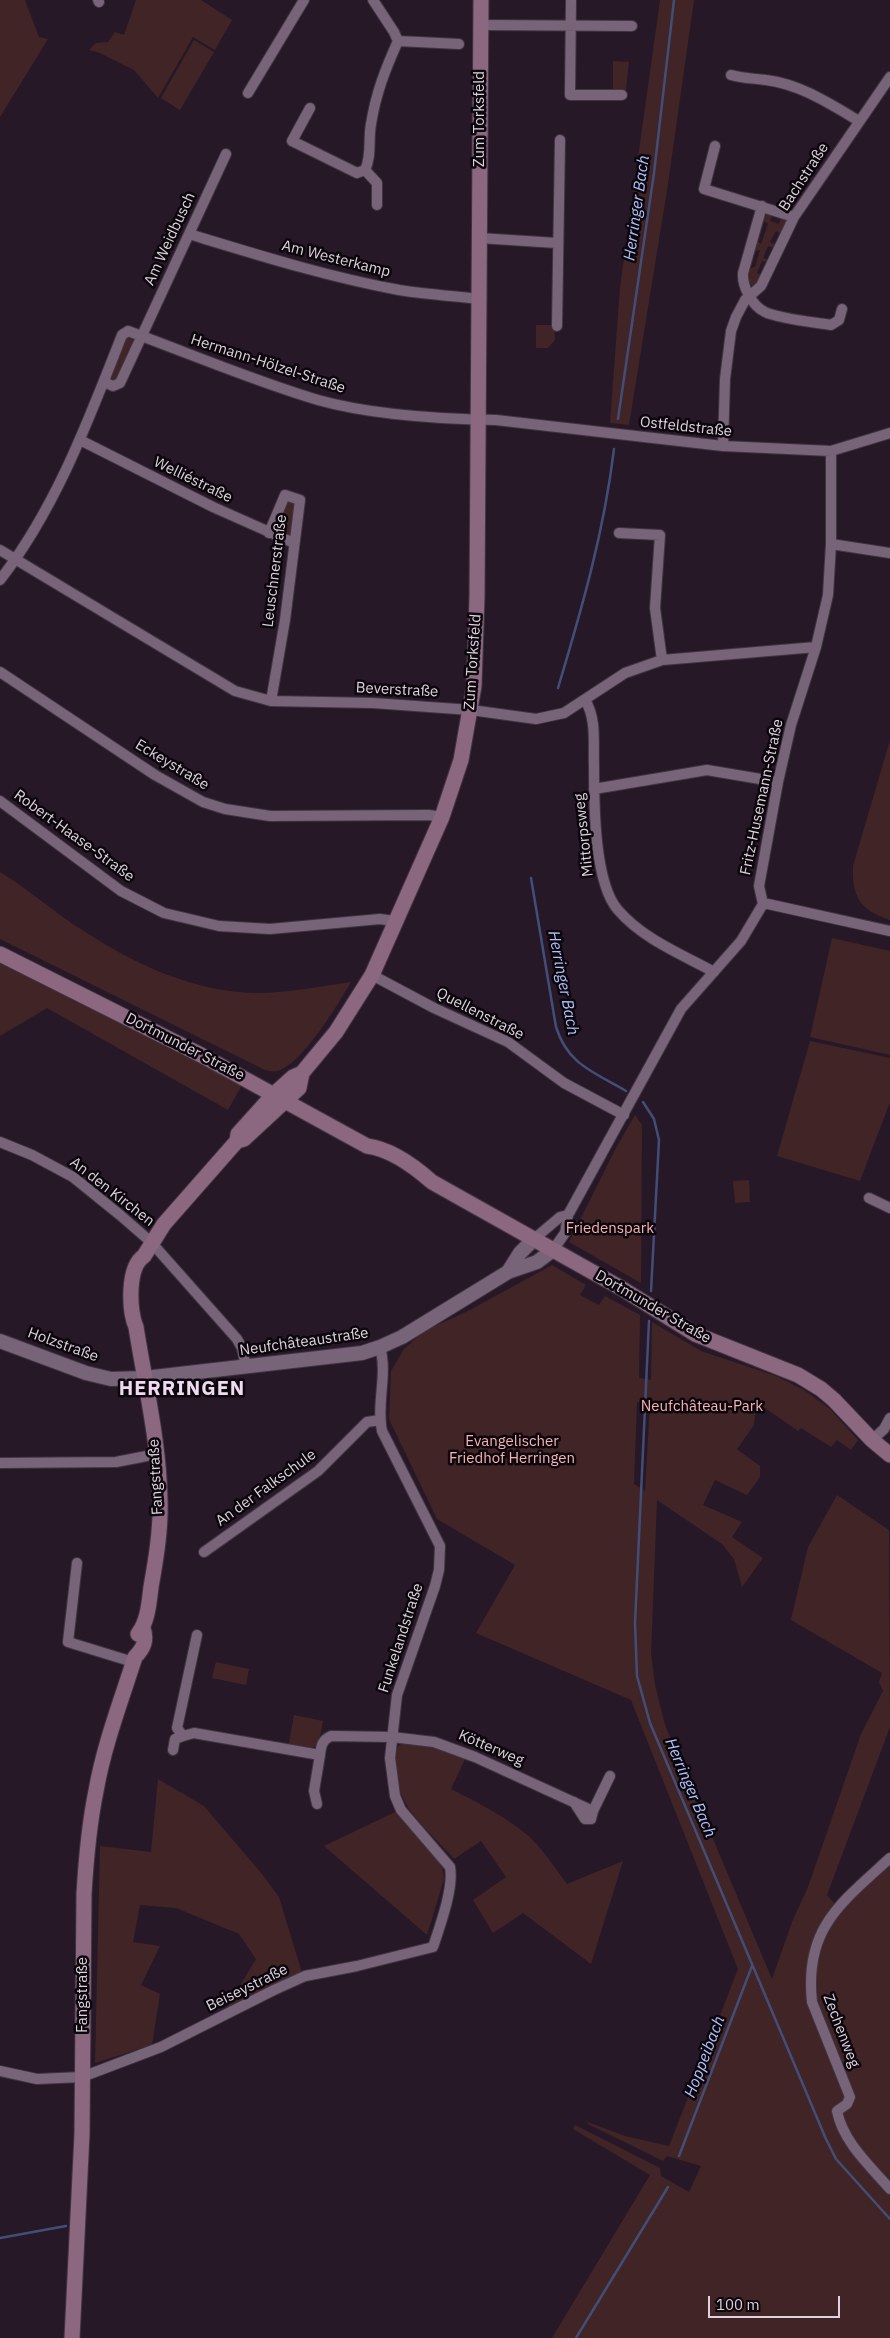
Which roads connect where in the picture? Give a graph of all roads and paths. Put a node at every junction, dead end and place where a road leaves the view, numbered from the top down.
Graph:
1 (304, 0) edge
2 (373, 0) edge
3 (481, 0) edge
4 (571, 0) edge
5 (480, 25) junction
6 (571, 26) junction
7 (632, 26) dead end
8 (398, 42) junction
9 (459, 44) dead end
10 (732, 75) dead end
11 (890, 77) edge
12 (248, 93) dead end
13 (622, 95) dead end
14 (310, 108) dead end
15 (859, 121) junction
16 (560, 140) dead end
17 (716, 146) dead end
18 (226, 154) dead end
19 (365, 170) junction
20 (377, 205) dead end
21 (762, 206) junction
22 (794, 217) junction
23 (189, 234) junction
24 (479, 238) junction
25 (557, 243) junction
26 (750, 296) junction
27 (479, 299) junction
28 (842, 309) dead end
29 (557, 326) dead end
30 (140, 336) junction
31 (104, 382) junction
32 (477, 420) junction
33 (890, 433) edge
34 (80, 440) junction
35 (722, 446) junction
36 (831, 451) junction
37 (269, 533) junction
38 (619, 533) dead end
39 (294, 543) junction
40 (831, 544) junction
41 (0, 550) edge
42 (890, 553) edge
43 (16, 560) junction
44 (0, 580) edge
45 (816, 647) junction
46 (662, 660) junction
47 (0, 672) edge
48 (585, 700) junction
49 (271, 701) junction
50 (471, 710) junction
51 (778, 782) junction
52 (594, 789) junction
53 (0, 800) edge
54 (442, 817) junction
55 (763, 904) junction
56 (394, 921) junction
57 (890, 931) edge
58 (0, 954) edge
59 (714, 972) junction
60 (372, 975) junction
61 (280, 1098) junction
62 (624, 1115) junction
63 (0, 1142) edge
64 (869, 1198) dead end
65 (890, 1208) edge
66 (568, 1215) junction
67 (534, 1239) junction
68 (151, 1242) junction
69 (553, 1250) junction
70 (508, 1272) junction
71 (0, 1340) edge
72 (380, 1347) junction
73 (246, 1367) junction
74 (145, 1378) junction
75 (890, 1418) edge
76 (380, 1420) junction
77 (872, 1440) junction
78 (157, 1454) junction
79 (890, 1456) edge
80 (0, 1463) edge
81 (204, 1552) dead end
82 (77, 1563) dead end
83 (197, 1635) dead end
84 (134, 1659) junction
85 (182, 1736) junction
86 (392, 1737) junction
87 (172, 1750) dead end
88 (320, 1755) junction
89 (610, 1776) dead end
90 (317, 1804) dead end
91 (890, 1858) edge
92 (433, 1948) joint
93 (0, 2071) edge
94 (82, 2077) junction
95 (890, 2189) edge
96 (72, 2338) edge

1 - 12 street
2 - 8 street
3 - 5 main road, Zum Torksfeld
4 - 6 street
5 - 6 street
5 - 24 main road, Zum Torksfeld
6 - 7 street
6 - 13 street
8 - 9 street
8 - 19 street
10 - 15 street
11 - 15 street, Bachstraße
14 - 19 street
15 - 22 street, Bachstraße
16 - 25 street
17 - 21 street
18 - 23 street, Am Weidbusch
19 - 20 street
21 - 22 street
21 - 26 street, Bachstraße
22 - 26 street, Bachstraße
23 - 27 street, Am Westerkamp
23 - 30 street, Am Weidbusch
24 - 25 street
24 - 27 main road, Zum Torksfeld
25 - 29 street
26 - 28 street
26 - 35 street, Bachstraße
27 - 32 main road, Zum Torksfeld
30 - 31 street, Am Weidbusch
30 - 31 street
30 - 32 street, Hermann-Hölzel-Straße
31 - 34 street
32 - 35 street, Ostfeldstraße
32 - 50 main road, Zum Torksfeld
33 - 36 street, Ostfeldstraße
34 - 37 street, Welliéstraße
34 - 43 street
35 - 36 street, Ostfeldstraße
36 - 40 street, Fritz-Husemann-Straße
37 - 39 street, Welliéstraße
37 - 39 street, Leuschnerstraße
38 - 46 street
39 - 49 street, Leuschnerstraße
40 - 42 street
40 - 45 street, Fritz-Husemann-Straße
41 - 43 street, Beverstraße
43 - 44 street
43 - 49 street, Beverstraße
45 - 46 street, Beverstraße
45 - 51 street, Fritz-Husemann-Straße
46 - 48 street, Beverstraße
47 - 54 street, Eckeystraße
48 - 50 street, Beverstraße
48 - 52 street, Mittorpsweg
49 - 50 street, Beverstraße
50 - 54 main road, Zum Torksfeld
51 - 52 street
51 - 55 street, Fritz-Husemann-Straße
52 - 59 street, Mittorpsweg
53 - 56 street, Robert-Haase-Straße
54 - 56 main road, Zum Torksfeld
55 - 57 street
55 - 59 street
56 - 60 main road, Zum Torksfeld
58 - 61 main road, Dortmunder Straße
59 - 62 street
60 - 61 main road, Zum Torksfeld
60 - 62 street, Quellenstraße
61 - 67 main road, Dortmunder Straße
61 - 68 main road, Fangstraße
62 - 66 street
63 - 68 street, An den Kirchen
64 - 65 street
66 - 67 street
66 - 69 street
67 - 69 main road, Dortmunder Straße
67 - 70 street, Neufchâteaustraße
68 - 73 street, An den Kirchen
68 - 74 main road, Fangstraße
69 - 70 street, Neufchâteaustraße
69 - 77 main road, Dortmunder Straße
70 - 72 street, Neufchâteaustraße
71 - 74 street, Holzstraße
72 - 73 street, Neufchâteaustraße
72 - 76 street
73 - 74 street, Neufchâteaustraße
74 - 78 main road, Fangstraße
75 - 77 street
76 - 81 street, An der Falkschule
76 - 86 street, Funkelandstraße
77 - 79 main road, Dortmunder Straße
78 - 80 street
78 - 84 main road, Fangstraße
82 - 84 street
83 - 85 street
84 - 94 main road, Fangstraße
85 - 87 street
85 - 88 street
86 - 88 street, Kötterweg
86 - 89 street, Kötterweg
86 - 92 street, Funkelandstraße
88 - 90 street
91 - 95 street, Zechenweg
92 - 94 street, Beiseystraße
93 - 94 street, Beiseystraße
94 - 96 main road, Fangstraße

